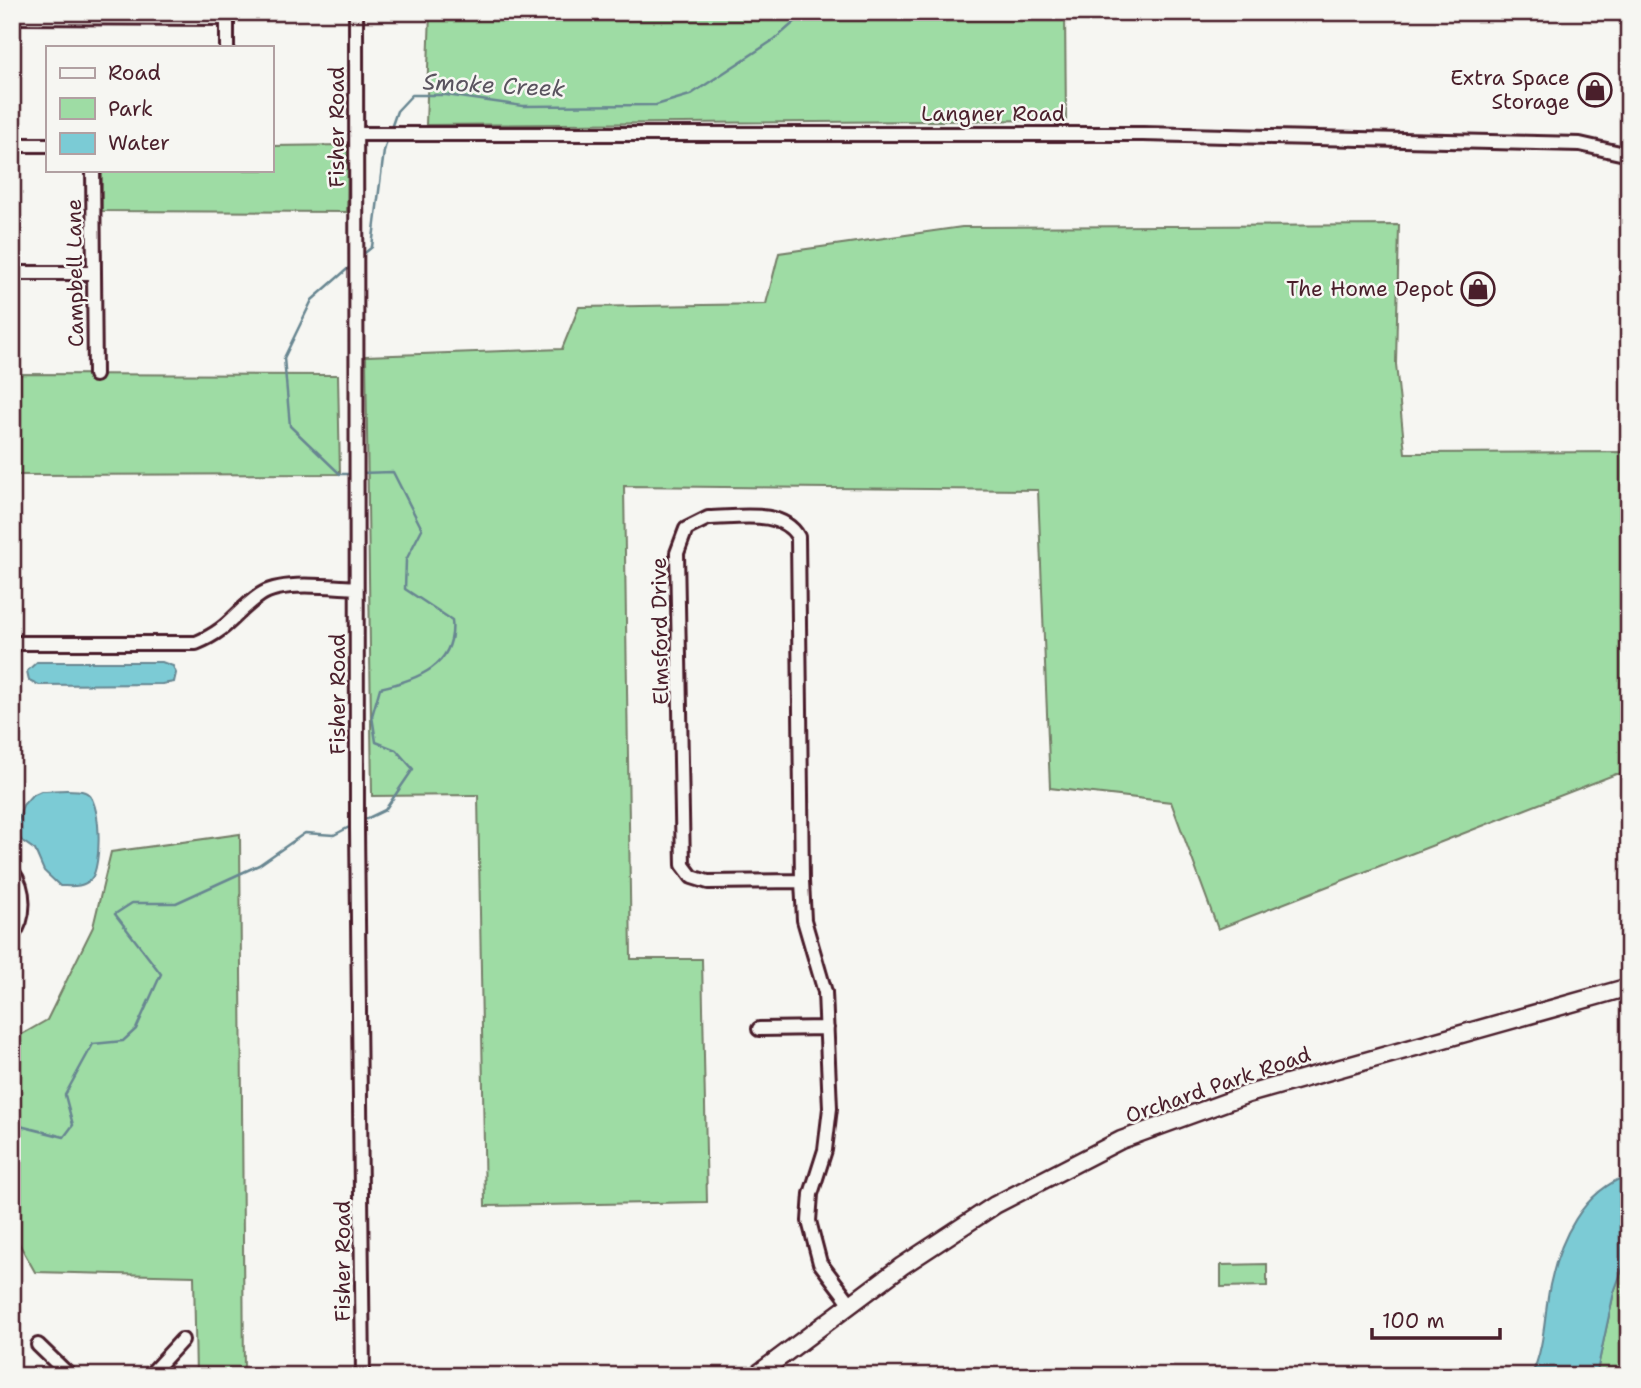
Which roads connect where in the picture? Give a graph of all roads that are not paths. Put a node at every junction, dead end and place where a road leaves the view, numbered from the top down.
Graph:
1 (356, 12) edge
2 (227, 15) edge
3 (12, 17) edge
4 (227, 46) edge
5 (356, 134) junction
6 (12, 145) edge
7 (46, 145) edge
8 (1629, 155) edge
9 (93, 172) edge
10 (12, 273) edge
11 (94, 273) junction
12 (95, 375) dead end
13 (356, 588) junction
14 (12, 643) edge
15 (12, 871) edge
16 (802, 881) junction
17 (12, 936) edge
18 (1629, 987) edge
19 (827, 1028) junction
20 (759, 1029) dead end
21 (851, 1304) junction
22 (182, 1340) dead end
23 (38, 1345) dead end
24 (70, 1376) edge
25 (149, 1376) edge
26 (363, 1376) edge
27 (755, 1376) edge

1 - 5 street, Fisher Road
2 - 3 street
2 - 4 street
5 - 8 street, Langner Road
5 - 13 street, Fisher Road
6 - 7 street
9 - 11 street, Campbell Lane
10 - 11 street
11 - 12 street, Campbell Lane
13 - 14 street
13 - 26 street, Fisher Road
15 - 17 street
16 - 16 street, Elmsford Drive
16 - 19 street, Elmsford Drive
18 - 21 main road, Orchard Park Road
19 - 20 street
19 - 21 street, Elmsford Drive
21 - 27 main road, Orchard Park Road
22 - 25 street
23 - 24 street

